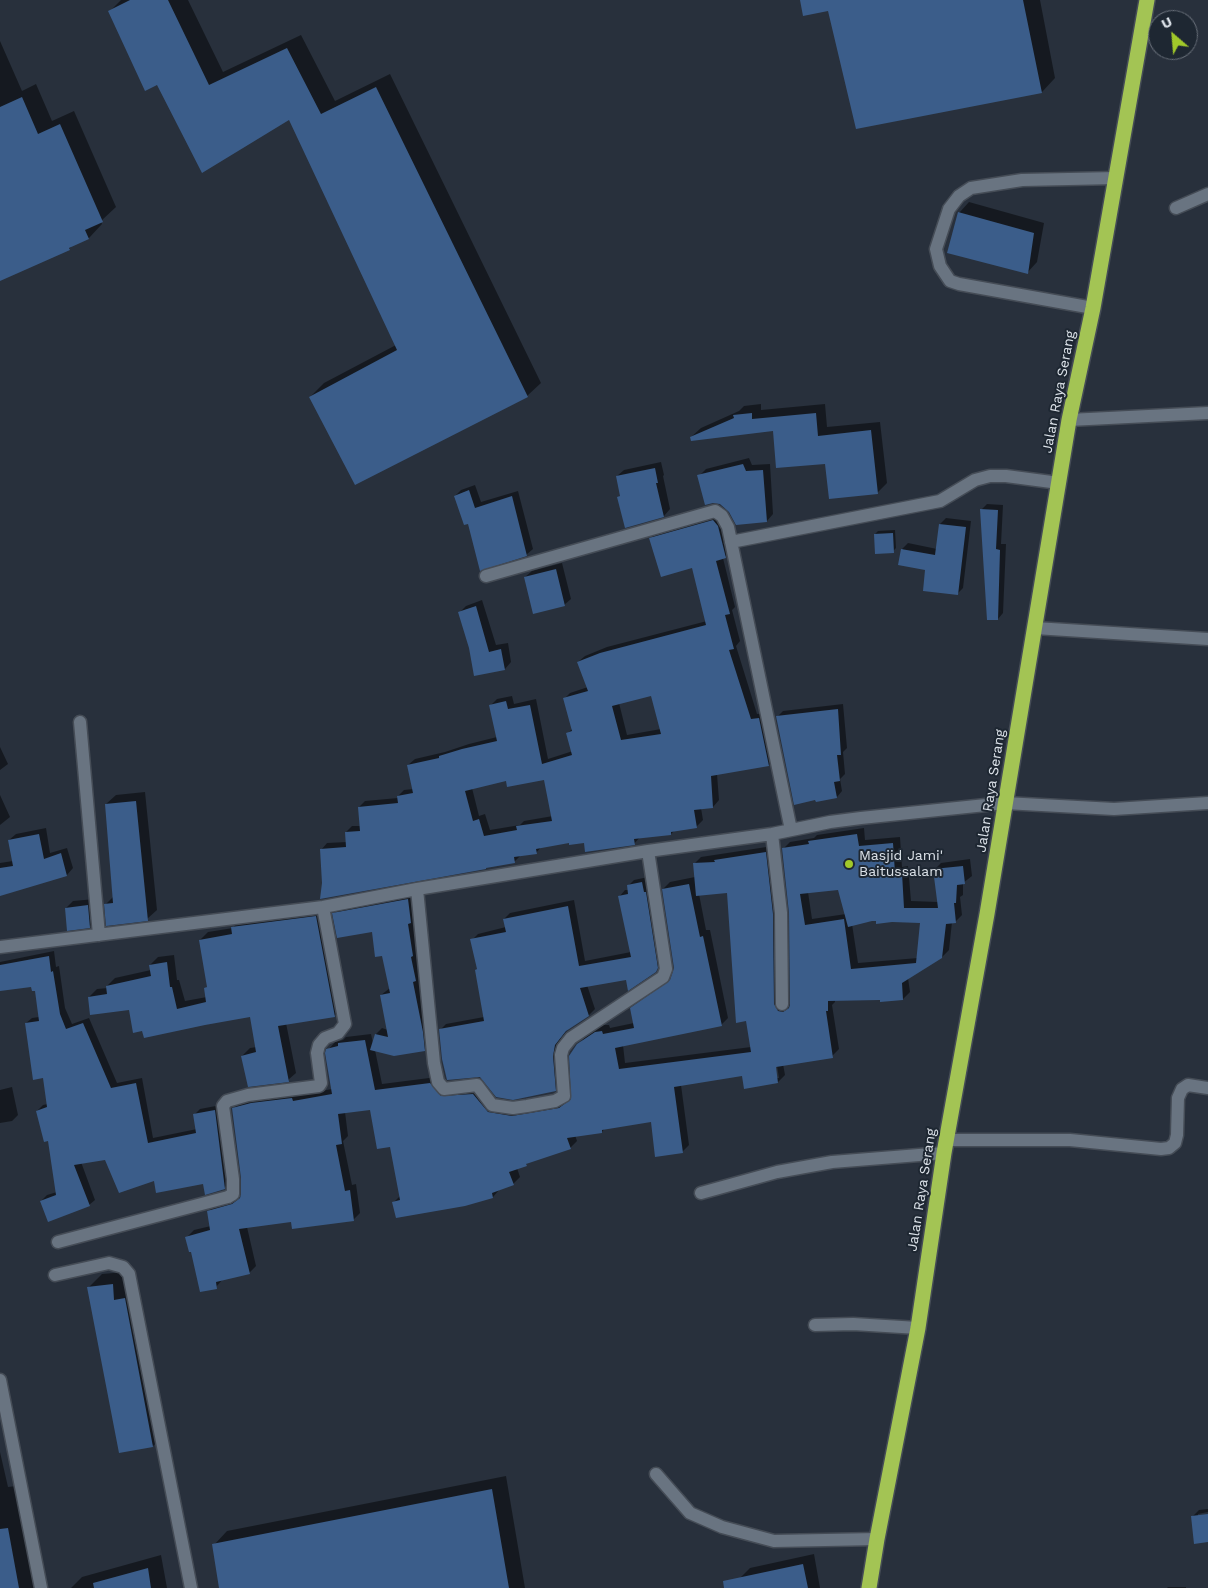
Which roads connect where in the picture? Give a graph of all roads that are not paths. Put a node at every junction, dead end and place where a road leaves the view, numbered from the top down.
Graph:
1 (1147, 0) edge
2 (1116, 178) junction
3 (1208, 194) edge
4 (1176, 208) dead end
5 (1093, 308) junction
6 (1208, 413) edge
7 (1069, 420) junction
8 (1059, 483) junction
9 (731, 542) junction
10 (486, 576) dead end
11 (1035, 628) junction
12 (1208, 639) edge
13 (80, 722) dead end
14 (1005, 803) junction
15 (1208, 803) edge
16 (791, 830) junction
17 (772, 834) junction
18 (648, 851) junction
19 (417, 889) junction
20 (324, 907) junction
21 (99, 935) junction
22 (0, 948) edge
23 (782, 1004) dead end
24 (1208, 1088) edge
25 (945, 1147) junction
26 (701, 1193) dead end
27 (58, 1242) dead end
28 (55, 1275) dead end
29 (815, 1325) dead end
30 (918, 1328) junction
31 (0, 1380) edge
32 (656, 1474) dead end
33 (877, 1539) junction
34 (40, 1588) edge
35 (191, 1588) edge
36 (869, 1588) edge

1 - 2 highway, Jalan Raya Serang
2 - 5 highway, Jalan Raya Serang
2 - 5 street
3 - 4 street
5 - 7 highway, Jalan Raya Serang
6 - 7 street
7 - 8 highway, Jalan Raya Serang
8 - 9 street
8 - 11 highway, Jalan Raya Serang
9 - 10 street
9 - 16 street
11 - 12 street
11 - 14 highway, Jalan Raya Serang
13 - 21 street
14 - 15 street
14 - 16 street
14 - 25 highway, Jalan Raya Serang
16 - 17 street
17 - 18 street
17 - 23 street
18 - 19 street
18 - 19 street
19 - 20 street
20 - 21 street
20 - 27 street
21 - 22 street
24 - 25 street
25 - 26 street
25 - 30 highway, Jalan Raya Serang
28 - 35 street
29 - 30 street
30 - 33 highway, Jalan Raya Serang
31 - 34 street
32 - 33 street
33 - 36 highway, Jalan Raya Serang

